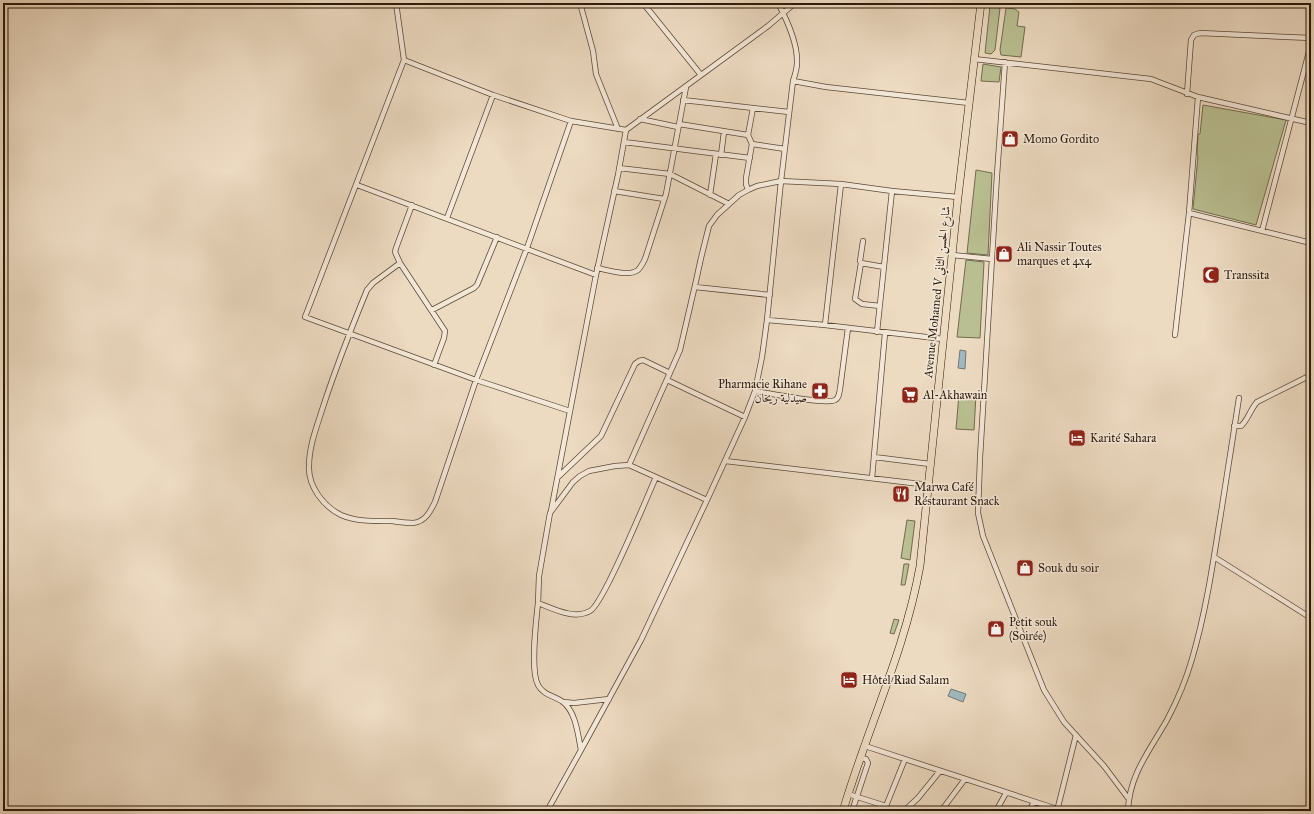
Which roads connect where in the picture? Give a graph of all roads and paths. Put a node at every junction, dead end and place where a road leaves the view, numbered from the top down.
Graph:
1 (396, 3) edge
2 (580, 3) edge
3 (643, 3) edge
4 (778, 3) edge
5 (795, 3) edge
6 (981, 3) edge
7 (784, 13) junction
8 (1311, 38) edge
9 (1311, 44) edge
10 (974, 59) junction
11 (404, 60) junction
12 (1006, 62) junction
13 (701, 75) junction
14 (793, 81) junction
15 (686, 87) junction
16 (1187, 94) junction
17 (493, 95) junction
18 (1198, 97) junction
19 (683, 100) junction
20 (969, 103) junction
21 (753, 108) junction
22 (789, 112) junction
23 (1292, 118) junction
24 (640, 119) junction
25 (571, 122) junction
26 (1311, 123) edge
27 (679, 126) junction
28 (618, 129) junction
29 (626, 130) junction
30 (724, 132) junction
31 (748, 135) junction
32 (624, 142) junction
33 (752, 144) junction
34 (674, 149) junction
35 (785, 149) junction
36 (719, 154) junction
37 (750, 158) junction
38 (619, 168) junction
39 (670, 174) junction
40 (781, 182) junction
41 (841, 184) junction
42 (357, 185) junction
43 (748, 190) junction
44 (614, 191) junction
45 (892, 191) junction
46 (710, 195) junction
47 (958, 197) junction
48 (664, 199) junction
49 (729, 204) junction
50 (412, 205) junction
51 (1189, 213) junction
52 (447, 218) junction
53 (1262, 231) junction
54 (496, 238) junction
55 (863, 241) dead end
56 (1311, 243) edge
57 (527, 248) junction
58 (952, 255) junction
59 (992, 260) junction
60 (400, 263) junction
61 (861, 263) junction
62 (884, 267) junction
63 (597, 268) junction
64 (596, 275) junction
65 (695, 287) junction
66 (770, 295) junction
67 (880, 306) junction
68 (432, 310) junction
69 (767, 320) junction
70 (825, 325) junction
71 (848, 328) junction
72 (877, 332) junction
73 (885, 333) junction
74 (349, 334) junction
75 (1175, 335) dead end
76 (943, 340) junction
77 (434, 365) junction
78 (670, 373) junction
79 (1311, 376) edge
80 (476, 380) junction
81 (667, 380) junction
82 (755, 390) junction
83 (1239, 398) dead end
84 (570, 411) junction
85 (745, 417) junction
86 (1234, 426) junction
87 (874, 457) junction
88 (725, 461) junction
89 (930, 464) junction
90 (629, 465) junction
91 (557, 477) junction
92 (656, 477) junction
93 (872, 478) junction
94 (929, 485) junction
95 (707, 500) junction
96 (550, 513) junction
97 (1214, 557) junction
98 (538, 603) junction
99 (1311, 618) edge
100 (609, 699) junction
101 (563, 702) junction
102 (1076, 735) junction
103 (865, 746) junction
104 (581, 750) junction
105 (861, 758) junction
106 (905, 759) junction
107 (940, 771) junction
108 (965, 779) junction
109 (1006, 793) junction
110 (848, 794) junction
111 (856, 797) junction
112 (1128, 798) junction
113 (1034, 802) junction
114 (886, 806) junction
115 (1057, 810) edge
116 (547, 811) edge
117 (843, 811) edge
118 (852, 811) edge
119 (891, 811) edge
120 (904, 811) edge
121 (941, 811) edge
122 (996, 811) edge
123 (1029, 811) edge
124 (1080, 811) edge
125 (1128, 811) edge

1 - 11 street
2 - 28 street
3 - 13 street
4 - 7 street
5 - 7 street
6 - 10 main road, Avenue Mohamed V شارع الحسن الثاني
7 - 13 street
7 - 14 street
8 - 16 street
9 - 23 street
10 - 12 street
10 - 20 main road, Avenue Mohamed V شارع الحسن الثاني
11 - 17 street
11 - 42 street
12 - 16 street
12 - 59 street
13 - 15 street
14 - 20 street
14 - 22 street
15 - 19 street
15 - 24 street
16 - 18 street
17 - 25 street
17 - 52 street
18 - 23 street
18 - 51 street
19 - 21 street
19 - 27 street
20 - 47 main road, Avenue Mohamed V شارع الحسن الثاني
21 - 22 street
21 - 31 street
22 - 35 street
23 - 26 street
23 - 53 street
24 - 27 street
24 - 29 street
25 - 28 street
25 - 57 street
27 - 30 street
27 - 34 street
28 - 29 street
29 - 32 street
30 - 31 street
30 - 36 street
31 - 33 street
32 - 34 street
32 - 38 street
33 - 35 street
33 - 37 street
34 - 36 street
34 - 39 street
35 - 40 street
36 - 37 street
36 - 46 street
37 - 43 street
38 - 39 street
38 - 44 street
39 - 46 street
39 - 48 street
40 - 41 street
40 - 43 street
40 - 66 street
41 - 45 street
41 - 70 street
42 - 50 street
42 - 74 street
43 - 49 street
44 - 48 street
44 - 63 street
45 - 47 street
45 - 62 street
46 - 49 street
47 - 58 main road, Avenue Mohamed V شارع الحسن الثاني
48 - 63 street
49 - 65 street
50 - 52 street
50 - 60 street
51 - 53 street
51 - 75 street
52 - 54 street
53 - 56 street
54 - 57 street
54 - 68 street
55 - 61 street
57 - 64 street
57 - 80 street
58 - 59 street
58 - 76 main road, Avenue Mohamed V شارع الحسن الثاني
59 - 102 street
60 - 68 street
60 - 74 street
61 - 62 street
61 - 67 street
62 - 67 street
63 - 64 street
64 - 84 street
65 - 66 street
65 - 78 street
66 - 69 street
67 - 72 street
68 - 77 street
69 - 70 street
69 - 82 street
70 - 71 street
71 - 72 street
71 - 82 street
72 - 73 street
73 - 76 street
73 - 87 street
74 - 77 street
74 - 80 street
76 - 89 main road, Avenue Mohamed V شارع الحسن الثاني
77 - 80 street
78 - 81 street
78 - 91 street
79 - 86 street
80 - 84 street
81 - 85 street
81 - 90 street
82 - 85 street
83 - 86 street
84 - 91 street
85 - 88 street
86 - 97 street
87 - 89 street
87 - 93 street
88 - 93 street
88 - 95 street
89 - 94 main road, Avenue Mohamed V شارع الحسن الثاني
90 - 92 street
90 - 96 street
91 - 96 street
92 - 95 street
92 - 98 street
93 - 94 street
94 - 103 main road, Avenue Mohamed V شارع الحسن الثاني
95 - 100 street
96 - 98 street
97 - 99 street
97 - 112 street
98 - 101 street
100 - 101 street
100 - 104 street
101 - 104 street
102 - 112 street
102 - 115 street
103 - 105 main road, Avenue Mohamed V شارع الحسن الثاني
103 - 106 street
104 - 116 street
105 - 110 main road, Avenue Mohamed V شارع الحسن الثاني
105 - 111 street
106 - 107 street
106 - 114 street
107 - 108 street
107 - 120 street
108 - 109 street
108 - 121 street
109 - 113 street
109 - 122 street
110 - 111 street
110 - 117 main road, Avenue Mohamed V شارع الحسن الثاني
111 - 114 street
111 - 118 street
112 - 125 street
113 - 115 street
113 - 123 street
114 - 119 street
115 - 124 street

